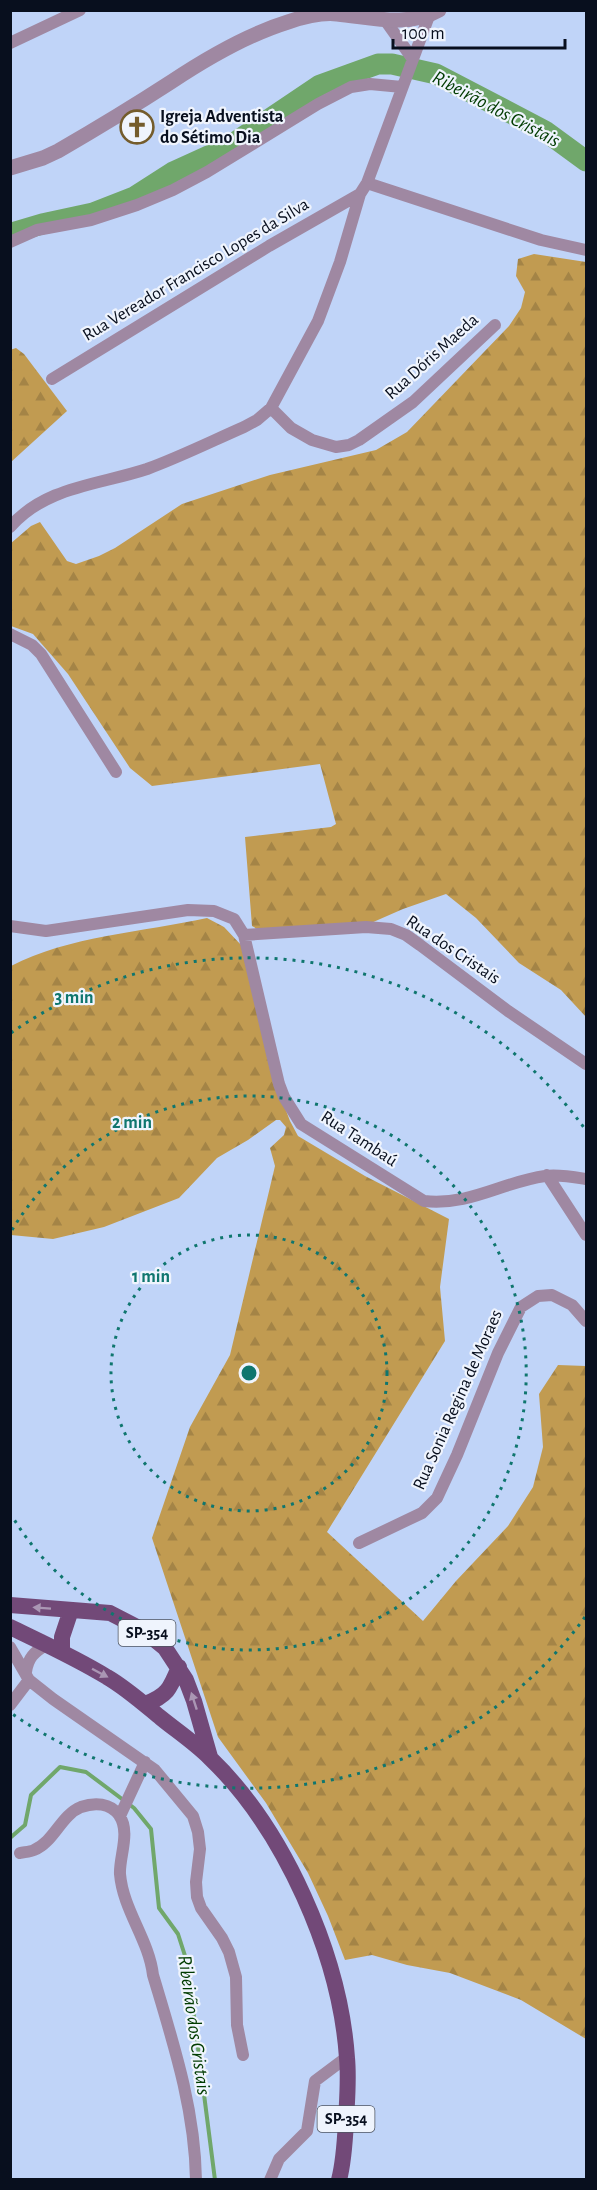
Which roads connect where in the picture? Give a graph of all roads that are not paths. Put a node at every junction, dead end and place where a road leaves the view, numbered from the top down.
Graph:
1 (79, 11) edge
2 (434, 13) edge
3 (355, 14) edge
4 (385, 20) junction
5 (10, 43) edge
6 (412, 60) junction
7 (403, 83) junction
8 (10, 168) edge
9 (363, 189) junction
10 (10, 242) edge
11 (586, 250) edge
12 (495, 325) dead end
13 (52, 379) dead end
14 (271, 408) junction
15 (10, 527) edge
16 (10, 634) edge
17 (116, 772) dead end
18 (10, 926) edge
19 (244, 935) junction
20 (586, 1065) edge
21 (547, 1175) junction
22 (586, 1179) edge
23 (586, 1235) edge
24 (586, 1321) edge
25 (359, 1544) dead end
26 (10, 1605) edge
27 (71, 1610) junction
28 (10, 1627) edge
29 (46, 1645) junction
30 (10, 1647) edge
31 (62, 1652) junction
32 (178, 1667) junction
33 (28, 1676) junction
34 (145, 1704) junction
35 (10, 1705) edge
36 (210, 1758) junction
37 (145, 1762) junction
38 (120, 1816) junction
39 (20, 1852) dead end
40 (243, 2055) dead end
41 (347, 2057) junction
42 (196, 2180) edge
43 (270, 2180) edge
44 (339, 2180) edge

1 - 5 street
2 - 4 street
2 - 6 street
3 - 4 street
3 - 8 street
4 - 6 street
6 - 7 street
7 - 9 street
7 - 10 street
9 - 11 street
9 - 13 street, Rua Vereador Francisco Lopes da Silva
9 - 14 street
12 - 14 street, Rua Dóris Maeda
14 - 15 street
16 - 17 street
18 - 19 street
19 - 20 street, Rua dos Cristais
19 - 21 street, Rua Tambaú
21 - 22 street, Rua Tambaú
21 - 23 street
24 - 25 street, Rua Sonia Regina de Moraes
27 -> 26 main road, SP-354
27 - 31 main road
27 - 32 main road, SP-354
28 - 29 main road, SP-354
29 - 31 main road, SP-354
29 - 33 street
30 - 33 street
31 -> 34 main road, SP-354
32 - 34 main road
36 -> 32 main road, SP-354
33 - 35 street
33 - 37 street
34 - 36 main road, SP-354
36 - 41 main road, SP-354
37 - 38 street
37 - 40 street
38 - 39 street
38 - 42 street
41 - 43 street
41 - 44 main road, SP-354

